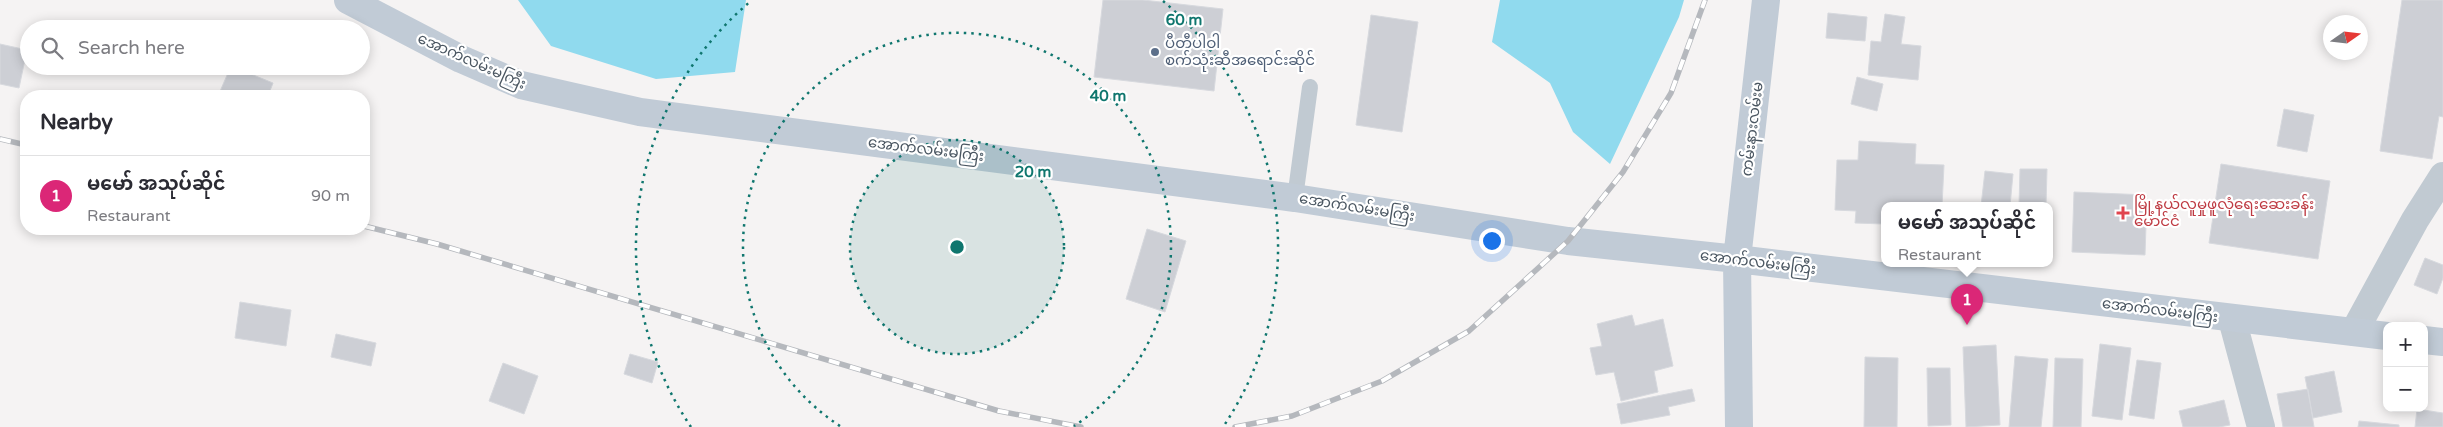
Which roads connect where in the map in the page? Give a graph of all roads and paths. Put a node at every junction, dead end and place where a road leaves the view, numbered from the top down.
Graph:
1 (348, 0) edge
2 (1766, 0) edge
3 (1310, 87) dead end
4 (2443, 176) edge
5 (1295, 198) junction
6 (1737, 259) junction
7 (2232, 319) junction
8 (2354, 332) junction
9 (2383, 336) edge
10 (2428, 340) edge
11 (2443, 342) edge
12 (1739, 427) edge
13 (2261, 427) edge

1 - 5 main road, အောက်လမ်းမကြီး
2 - 6 main road, ကမ်းနားလမ်းမ
3 - 5 lane
4 - 8 street
5 - 6 main road, အောက်လမ်းမကြီး
6 - 7 main road, အောက်လမ်းမကြီး
6 - 12 main road, ကမ်းနားလမ်းမ
7 - 8 main road, အောက်လမ်းမကြီး
7 - 13 street
8 - 9 main road, အောက်လမ်းမကြီး
10 - 11 main road

